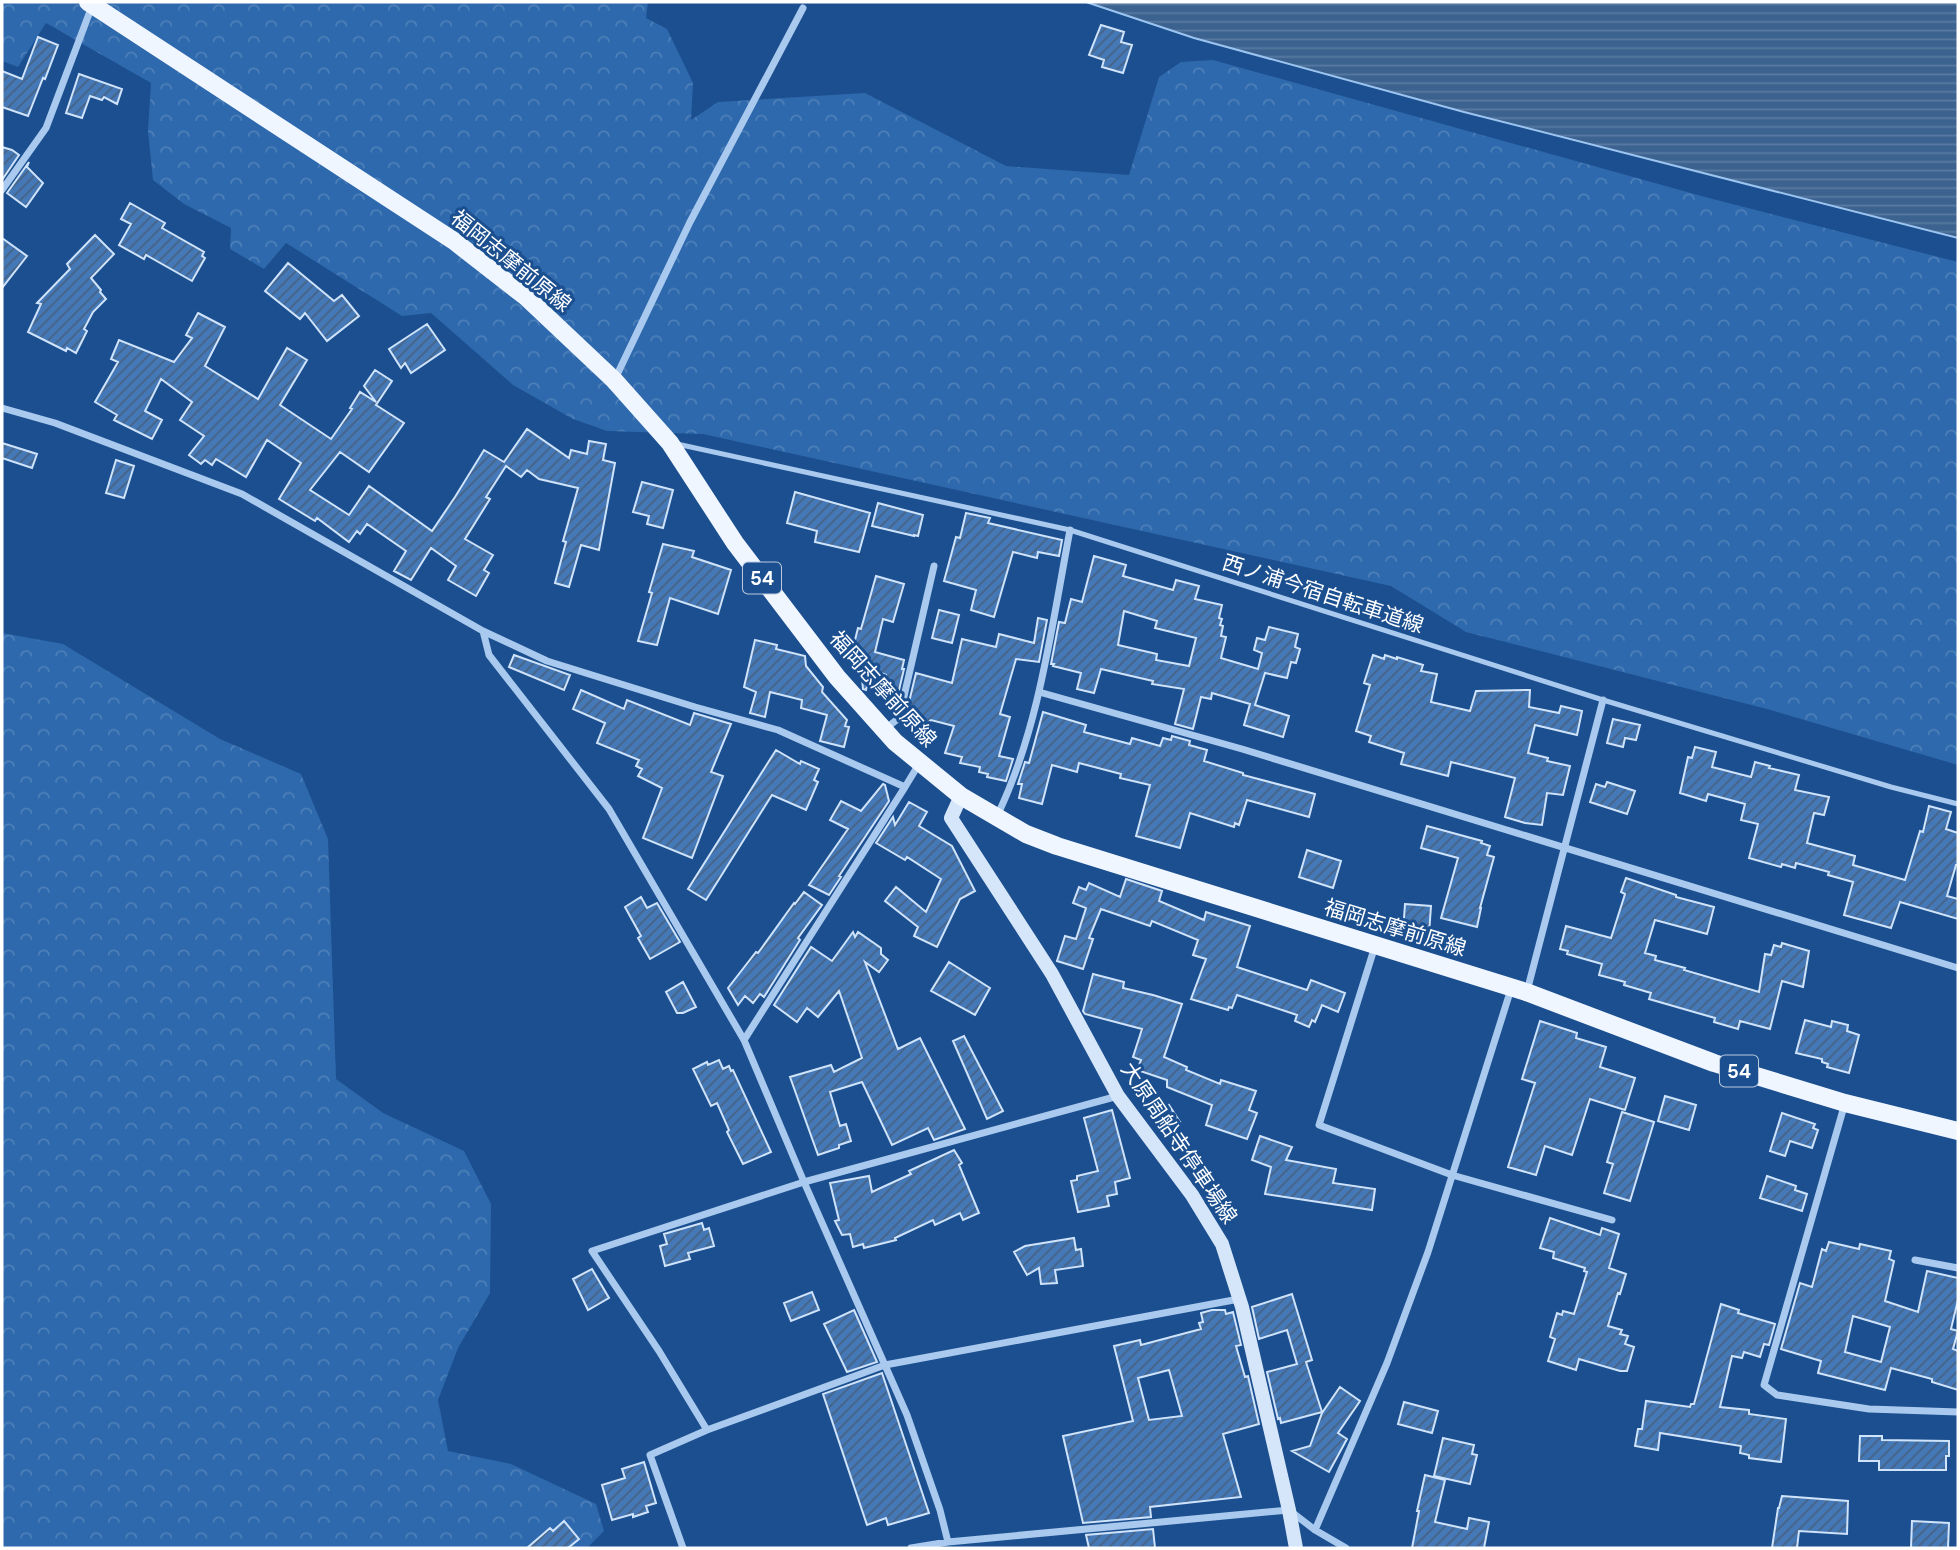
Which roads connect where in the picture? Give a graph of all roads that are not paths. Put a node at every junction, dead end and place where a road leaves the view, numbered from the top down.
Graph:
1 (90, 4) edge
2 (803, 8) dead end
3 (2, 190) edge
4 (614, 380) junction
5 (2, 408) edge
6 (670, 443) junction
7 (1070, 530) junction
8 (934, 566) dead end
9 (483, 631) junction
10 (1039, 692) junction
11 (1603, 700) junction
12 (884, 730) junction
13 (920, 763) junction
14 (905, 787) junction
15 (961, 796) junction
16 (1958, 804) edge
17 (996, 818) junction
18 (1566, 847) junction
19 (1375, 945) junction
20 (1958, 968) edge
21 (1519, 990) junction
22 (744, 1040) junction
23 (1118, 1096) junction
24 (1845, 1103) junction
25 (1958, 1131) edge
26 (1452, 1175) junction
27 (804, 1182) junction
28 (1612, 1220) dead end
29 (1915, 1260) dead end
30 (1958, 1268) edge
31 (1239, 1299) junction
32 (885, 1365) junction
33 (1958, 1412) edge
34 (708, 1430) junction
35 (1289, 1510) junction
36 (1315, 1530) junction
37 (948, 1542) junction
38 (683, 1548) edge
39 (911, 1548) edge
40 (1296, 1548) edge
41 (1346, 1548) edge

1 - 3 street
1 - 4 main road, 福岡志摩前原線 / 54
2 - 4 street
4 - 6 main road, 福岡志摩前原線 / 54
5 - 9 street
6 - 7 lane, 西ノ浦今宿自転車道線
6 - 12 main road, 福岡志摩前原線 / 54
7 - 10 street
7 - 11 lane, 西ノ浦今宿自転車道線
8 - 12 street
9 - 14 street
9 - 22 street
10 - 17 street
10 - 18 street
11 - 16 lane, 西ノ浦今宿自転車道線
11 - 18 street
12 - 13 main road, 福岡志摩前原線 / 54
13 - 14 street
13 - 15 main road, 福岡志摩前原線 / 54
14 - 22 street
15 - 17 main road, 福岡志摩前原線 / 54
15 - 23 main road, 大原周船寺停車場線
17 - 19 main road, 福岡志摩前原線 / 54
18 - 20 street
18 - 21 street
19 - 21 main road, 福岡志摩前原線 / 54
19 - 26 street
21 - 24 main road, 福岡志摩前原線 / 54
21 - 26 street
22 - 27 street
23 - 27 street
23 - 31 main road, 大原周船寺停車場線
24 - 25 main road, 福岡志摩前原線 / 54
24 - 33 street
26 - 28 street
26 - 36 street
27 - 32 street
27 - 34 street
29 - 30 street
31 - 32 street
31 - 35 main road, 大原周船寺停車場線
32 - 34 street
32 - 37 street
34 - 38 street
35 - 36 street
35 - 37 street
35 - 40 main road, 大原周船寺停車場線
36 - 41 street
37 - 39 street

